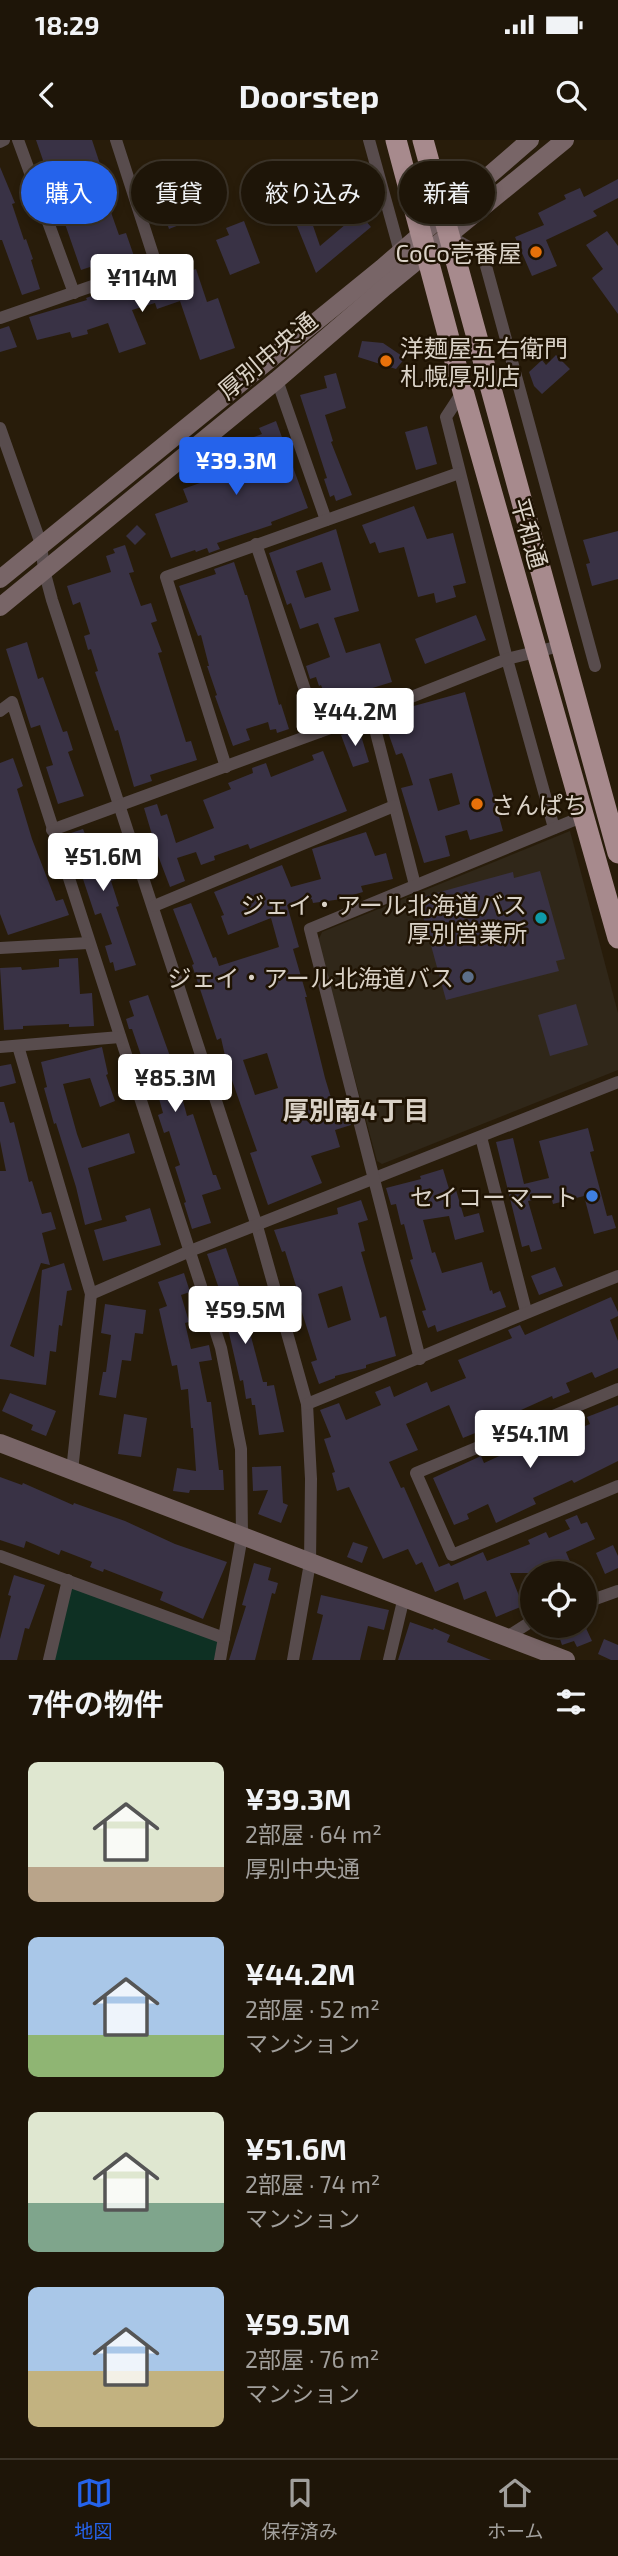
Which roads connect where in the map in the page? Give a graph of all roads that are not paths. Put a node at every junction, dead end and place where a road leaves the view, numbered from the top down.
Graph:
1 (18, 140) edge
2 (116, 140) edge
3 (369, 140) edge
4 (396, 140) edge
5 (423, 140) edge
6 (530, 140) edge
7 (565, 140) edge
8 (428, 161) edge
9 (495, 170) edge
10 (436, 224) edge
11 (445, 224) edge
12 (448, 236) junction
13 (423, 244) junction
14 (400, 252) junction
15 (74, 293) junction
16 (0, 318) edge
17 (277, 380) junction
18 (463, 391) junction
19 (0, 428) edge
20 (459, 473) junction
21 (326, 520) junction
22 (41, 544) junction
23 (256, 544) junction
24 (44, 570) junction
25 (0, 579) edge
26 (0, 607) edge
27 (560, 646) junction
28 (536, 652) junction
29 (508, 659) junction
30 (595, 666) dead end
31 (0, 711) edge
32 (371, 713) junction
33 (318, 732) junction
34 (226, 767) junction
35 (121, 806) junction
36 (394, 806) junction
37 (584, 816) junction
38 (554, 828) junction
39 (52, 830) junction
40 (618, 853) edge
41 (415, 885) junction
42 (154, 906) junction
43 (618, 938) edge
44 (88, 943) junction
45 (0, 948) edge
46 (120, 1037) junction
47 (19, 1046) junction
48 (0, 1047) edge
49 (618, 1082) edge
50 (481, 1137) junction
51 (373, 1179) junction
52 (257, 1226) junction
53 (190, 1251) junction
54 (618, 1276) edge
55 (91, 1294) junction
56 (526, 1311) junction
57 (420, 1359) junction
58 (618, 1389) edge
59 (306, 1404) junction
60 (0, 1443) edge
61 (72, 1471) junction
62 (618, 1486) edge
63 (242, 1536) junction
64 (0, 1556) edge
65 (310, 1563) junction
66 (68, 1580) junction
67 (618, 1591) edge
68 (404, 1597) junction
69 (597, 1598) edge
70 (520, 1629) edge
71 (507, 1637) junction
72 (224, 1638) junction
73 (537, 1655) edge
74 (49, 1660) edge
75 (219, 1660) edge
76 (293, 1660) edge
77 (389, 1660) edge
78 (566, 1660) edge

1 - 15 street
2 - 15 street
3 - 14 street
4 - 13 highway, 平和通
5 - 8 highway, 平和通
6 - 9 main road, 厚別中央通
7 - 12 main road, 厚別中央通
10 - 13 main road, 厚別中央通
11 - 12 highway, 平和通
12 - 13 main road, 厚別中央通
12 - 27 highway, 平和通
12 - 30 street
13 - 14 main road, 厚別中央通
13 - 17 main road, 厚別中央通
13 - 18 highway, 平和通
14 - 22 main road, 厚別中央通
15 - 16 street
17 - 21 street
17 - 24 main road, 厚別中央通
18 - 20 street
18 - 28 highway, 平和通
19 - 22 street
20 - 21 street
20 - 29 street
21 - 23 street
22 - 24 street
22 - 25 main road, 厚別中央通
23 - 33 street
23 - 34 street
24 - 26 main road, 厚別中央通
24 - 35 street
27 - 28 street
27 - 40 highway, 平和通
28 - 29 street
28 - 37 highway, 平和通
29 - 32 street
29 - 38 street
31 - 39 street
32 - 33 street
32 - 36 street
33 - 34 street
34 - 35 street
35 - 39 street
35 - 42 street
36 - 41 street
36 - 42 street
37 - 38 street
37 - 43 highway, 平和通
38 - 41 street
39 - 44 street
41 - 51 street
42 - 52 street
44 - 45 street
44 - 46 street
46 - 47 street
46 - 53 street
47 - 48 street
47 - 55 street
49 - 50 street
50 - 51 street
50 - 56 street
51 - 52 street
51 - 57 street
52 - 53 street
52 - 59 street
53 - 55 street
53 - 63 street
54 - 56 street
55 - 61 street
56 - 57 street
57 - 59 street
58 - 62 street
59 - 65 street
60 - 61 main road
61 - 63 main road
63 - 65 main road
63 - 72 street
64 - 66 street
65 - 68 main road
65 - 76 street
66 - 72 street
66 - 74 street
67 - 69 street
68 - 71 main road
68 - 77 street
70 - 71 street
71 - 73 main road
72 - 75 street
73 - 78 main road

